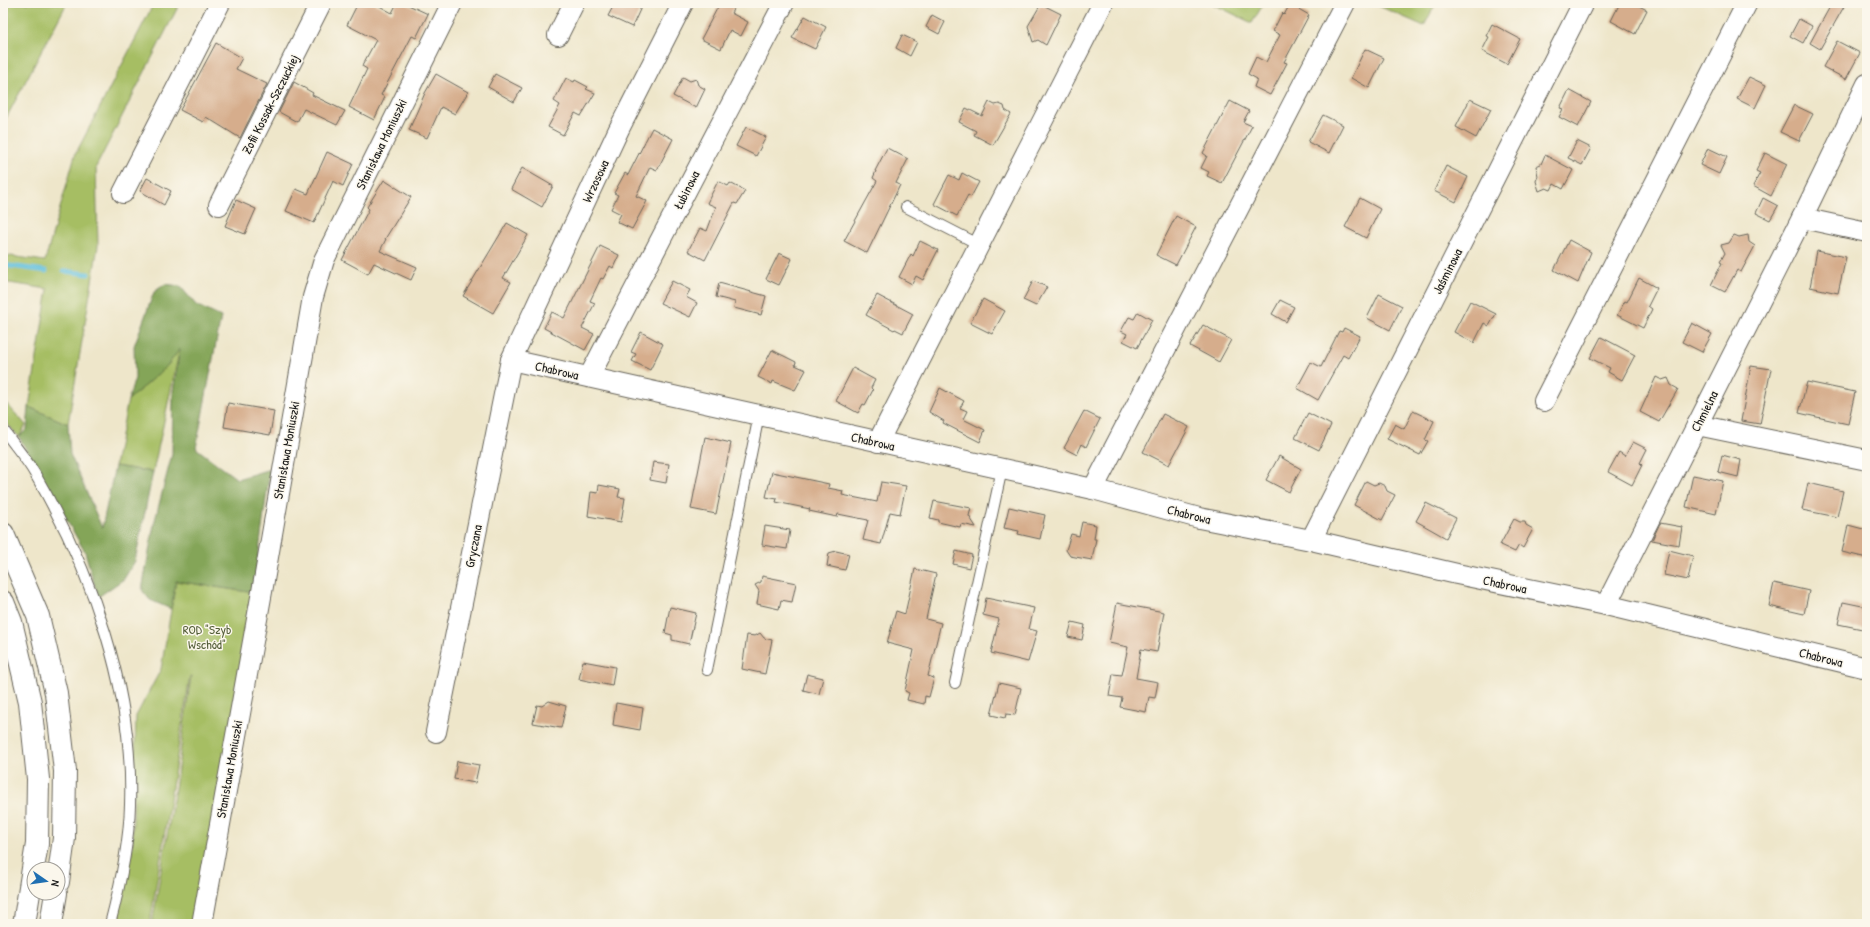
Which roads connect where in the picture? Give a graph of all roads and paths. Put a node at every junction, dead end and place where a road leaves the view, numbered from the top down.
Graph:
1 (220, 3) edge
2 (321, 3) edge
3 (452, 3) edge
4 (574, 3) edge
5 (683, 3) edge
6 (784, 3) edge
7 (1103, 3) edge
8 (1345, 3) edge
9 (1583, 3) edge
10 (1746, 3) edge
11 (558, 35) dead end
12 (1867, 84) edge
13 (123, 193) dead end
14 (219, 204) dead end
15 (906, 208) dead end
16 (1802, 218) junction
17 (1867, 232) edge
18 (980, 244) junction
19 (511, 360) junction
20 (589, 378) junction
21 (1544, 401) dead end
22 (759, 415) junction
23 (1697, 425) junction
24 (3, 429) edge
25 (878, 442) junction
26 (1867, 460) edge
27 (1002, 469) junction
28 (1093, 490) junction
29 (3, 534) edge
30 (1311, 540) junction
31 (3, 602) edge
32 (1606, 605) junction
33 (1867, 668) edge
34 (707, 670) dead end
35 (955, 683) dead end
36 (436, 732) dead end
37 (61, 861) edge
38 (55, 901) edge
39 (24, 924) edge
40 (51, 924) edge
41 (110, 924) edge
42 (202, 924) edge

1 - 13 street
2 - 14 street, Zofii Kossak-Szczuckiej
3 - 42 street, Stanisława Moniuszki
4 - 11 street
5 - 19 street, Wrzosowa
6 - 20 street, Łubinowa
7 - 18 street
8 - 28 street
9 - 30 street, Jaśminowa
10 - 21 street
12 - 16 street, Chmielna
15 - 18 lane
16 - 17 street
16 - 23 street, Chmielna
18 - 25 street
19 - 20 street, Chabrowa
19 - 36 street, Gryczana
20 - 22 street, Chabrowa
22 - 25 street, Chabrowa
22 - 34 lane
23 - 26 street
23 - 32 street, Chmielna
24 - 41 lane
25 - 27 street, Chabrowa
27 - 28 street, Chabrowa
27 - 35 lane
28 - 30 street, Chabrowa
29 - 37 highway
30 - 32 street, Chabrowa
31 - 39 highway
32 - 33 street, Chabrowa
38 - 40 highway

